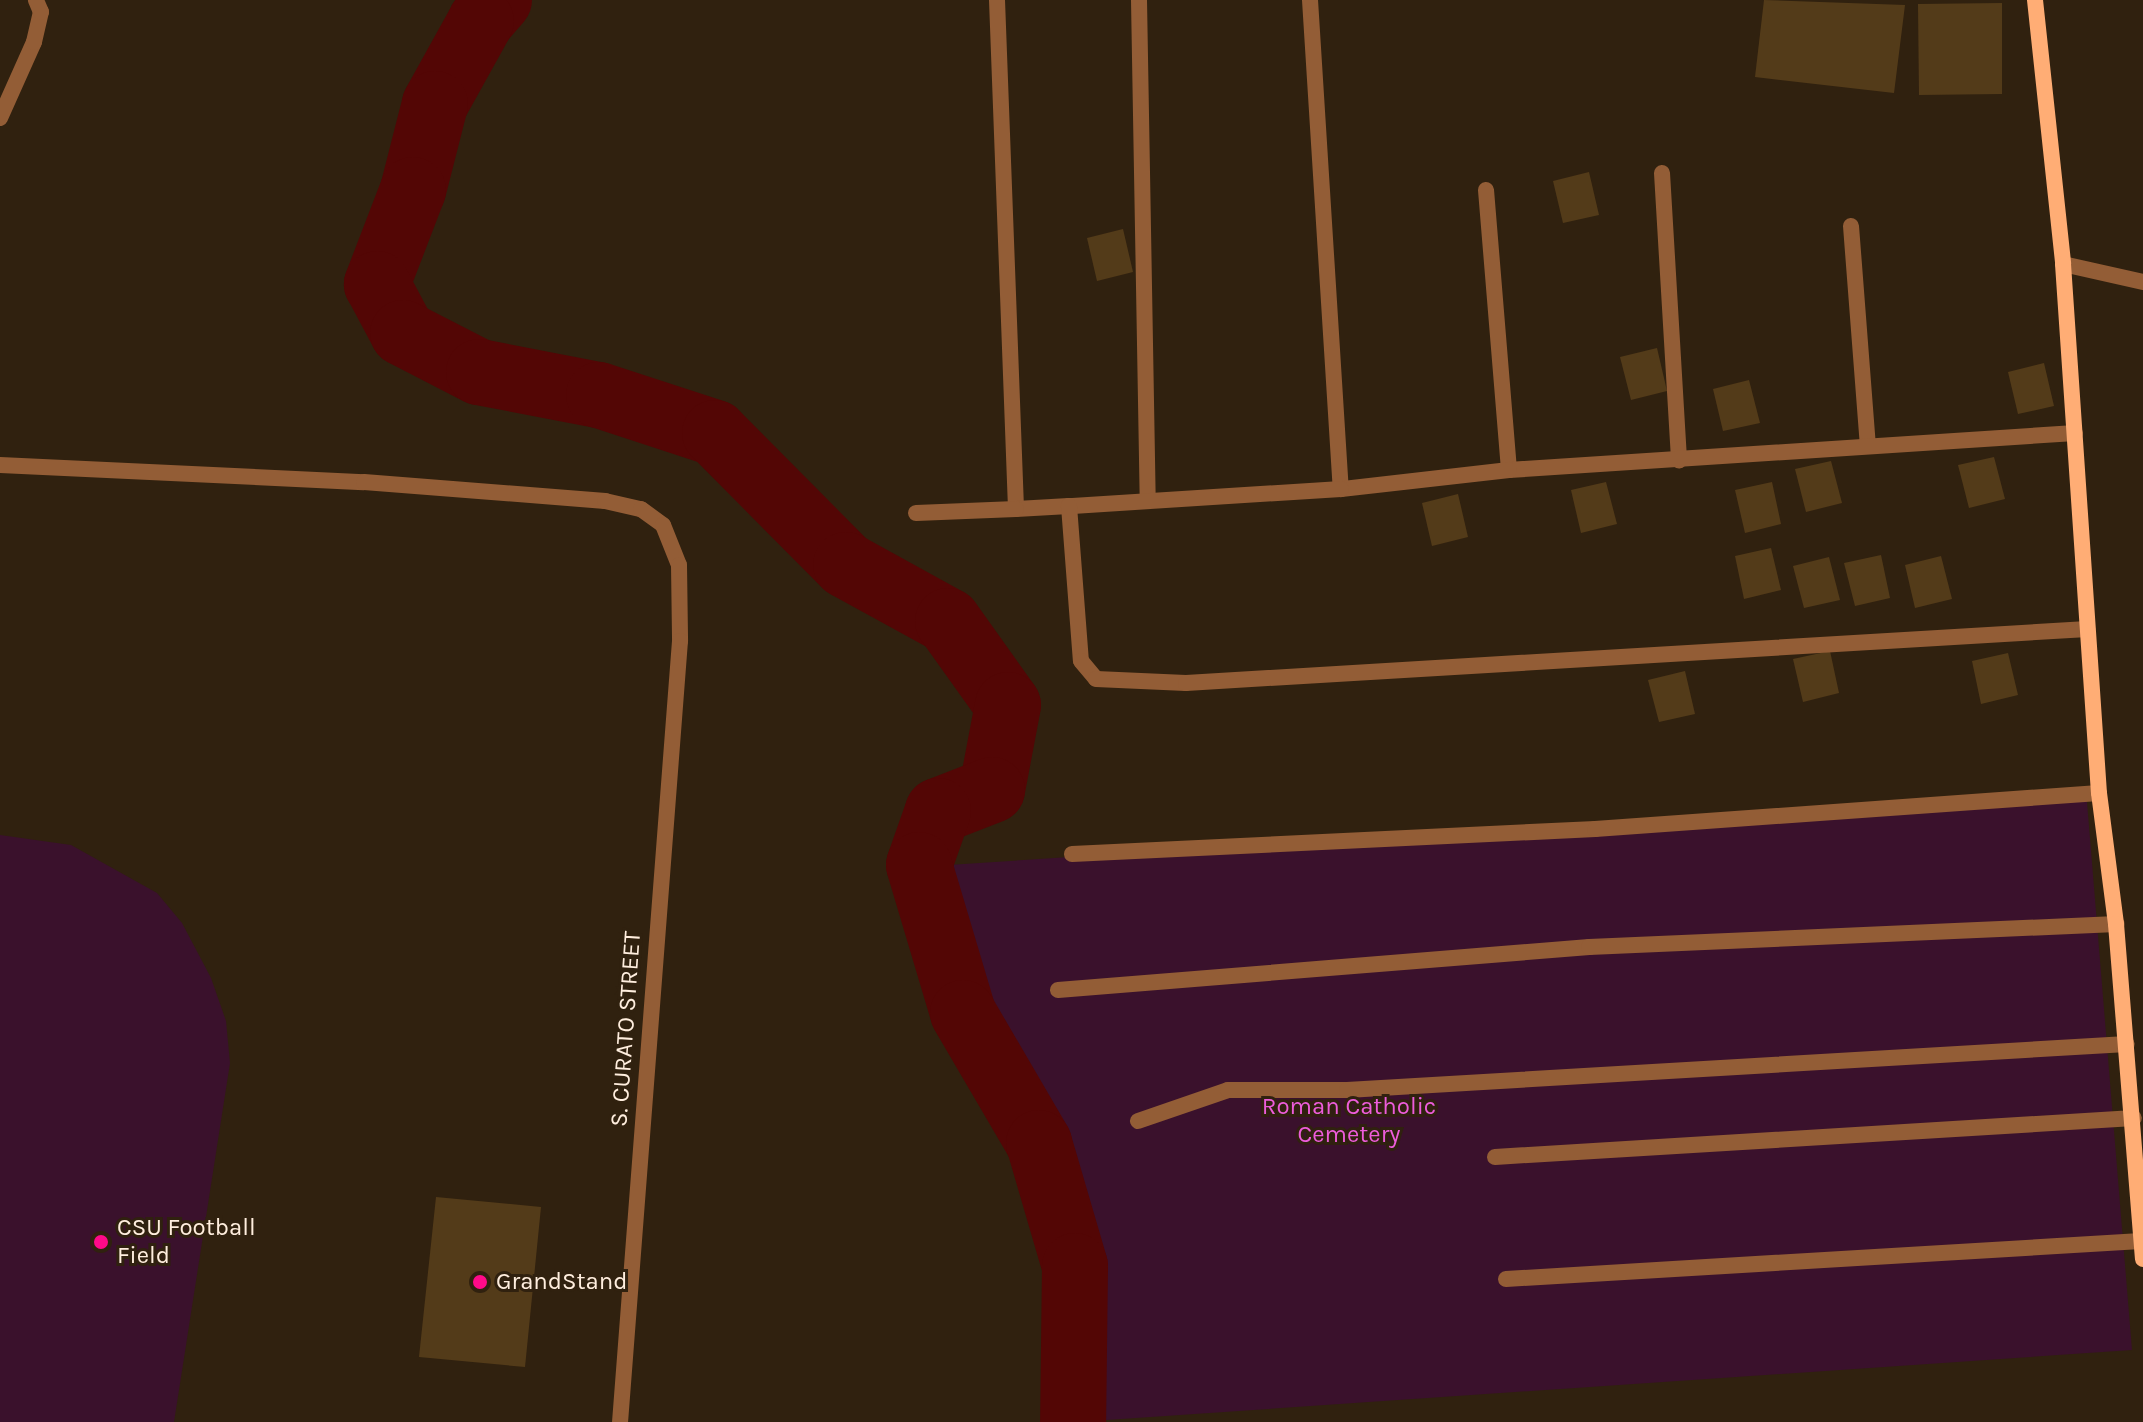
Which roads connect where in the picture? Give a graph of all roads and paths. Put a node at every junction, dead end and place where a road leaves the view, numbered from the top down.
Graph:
1 (36, 0) edge
2 (997, 0) edge
3 (1139, 0) edge
4 (1310, 0) edge
5 (2035, 0) edge
6 (0, 118) edge
7 (1662, 173) dead end
8 (1486, 190) dead end
9 (1851, 226) dead end
10 (2063, 264) junction
11 (2143, 282) edge
12 (2075, 433) junction
13 (1868, 445) junction
14 (1679, 460) junction
15 (0, 465) edge
16 (1509, 470) junction
17 (1341, 489) junction
18 (1148, 499) junction
19 (1069, 506) junction
20 (1016, 509) junction
21 (916, 513) dead end
22 (2087, 629) junction
23 (2099, 793) junction
24 (1072, 854) dead end
25 (2116, 924) junction
26 (1058, 990) dead end
27 (2127, 1044) junction
28 (2138, 1116) edge
29 (1138, 1121) dead end
30 (1495, 1157) dead end
31 (2141, 1241) junction
32 (2143, 1259) edge
33 (1506, 1279) dead end
34 (620, 1422) edge

1 - 6 street
2 - 20 street
3 - 18 street
4 - 17 street
5 - 10 main road
7 - 14 street
8 - 16 street
9 - 13 street
10 - 11 street
10 - 12 main road
12 - 13 street
12 - 22 main road
13 - 14 street
14 - 16 street
15 - 34 street, S. CURATO STREET
16 - 17 street
17 - 18 street
18 - 19 street
19 - 20 street
19 - 22 street
20 - 21 street
22 - 23 main road
23 - 24 street
23 - 25 main road
25 - 26 street
25 - 27 main road
27 - 28 main road
27 - 29 street
28 - 30 street
28 - 31 main road
31 - 32 main road
31 - 33 street

